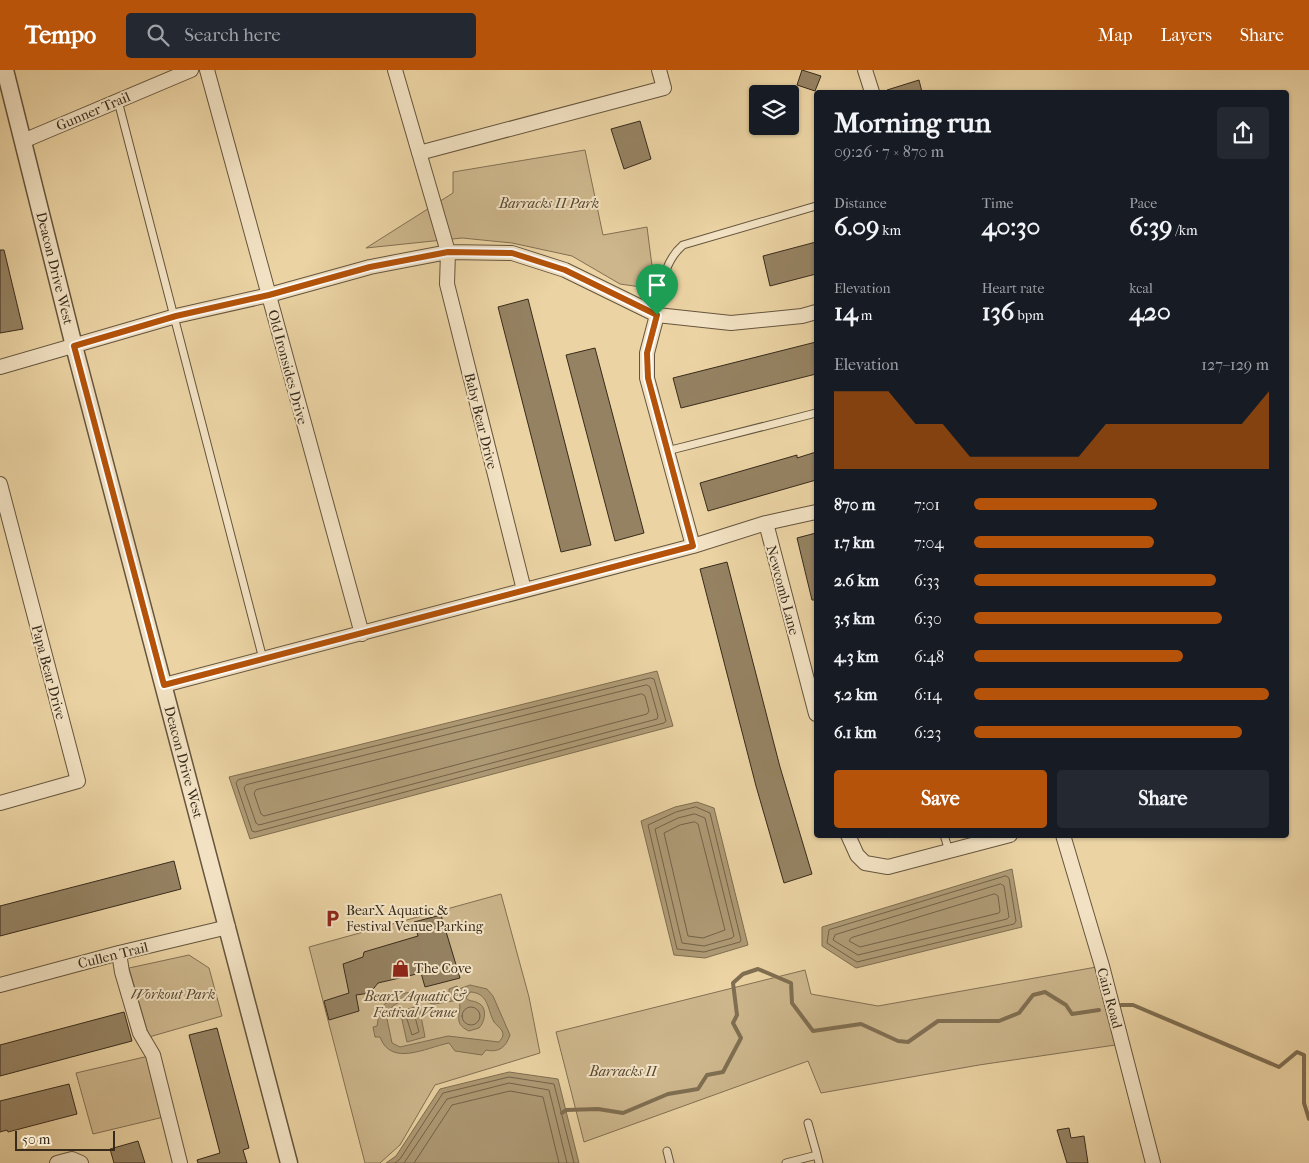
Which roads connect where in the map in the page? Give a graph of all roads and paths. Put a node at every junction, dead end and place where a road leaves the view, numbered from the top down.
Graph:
1 (5, 70) edge
2 (191, 70) edge
3 (207, 70) edge
4 (396, 70) edge
5 (659, 70) edge
6 (865, 70) edge
7 (871, 90) edge
8 (118, 101) junction
9 (23, 141) junction
10 (420, 153) junction
11 (814, 207) edge
12 (448, 252) junction
13 (269, 295) junction
14 (814, 313) edge
15 (657, 315) junction
16 (176, 316) junction
17 (74, 346) junction
18 (0, 367) edge
19 (814, 414) edge
20 (667, 451) junction
21 (0, 484) edge
22 (814, 512) edge
23 (766, 523) junction
24 (693, 546) junction
25 (524, 590) junction
26 (362, 634) junction
27 (263, 660) junction
28 (164, 685) junction
29 (814, 706) edge
30 (0, 803) edge
31 (849, 838) edge
32 (945, 838) edge
33 (998, 838) edge
34 (1064, 838) edge
35 (948, 851) junction
36 (228, 928) junction
37 (119, 953) junction
38 (0, 985) edge
39 (808, 1123) dead end
40 (667, 1152) dead end
41 (817, 1154) junction
42 (57, 1163) edge
43 (81, 1163) edge
44 (180, 1163) edge
45 (289, 1163) edge
46 (670, 1163) edge
47 (786, 1163) edge
48 (819, 1163) edge
49 (1153, 1163) edge

1 - 9 street, Deacon Drive West
2 - 8 street, Gunner Trail
3 - 13 street, Old Ironsides Drive
4 - 10 street, Baby Bear Drive
5 - 10 street
6 - 7 street
8 - 9 street, Gunner Trail
8 - 16 lane
9 - 17 street, Deacon Drive West
10 - 12 street, Baby Bear Drive
11 - 15 lane
12 - 13 street
12 - 15 street
12 - 25 street, Baby Bear Drive
13 - 16 street
13 - 26 street, Old Ironsides Drive
14 - 15 street
15 - 20 street
16 - 17 street
16 - 27 lane
17 - 18 street
17 - 28 street, Deacon Drive West
19 - 20 lane
20 - 24 street
21 - 30 street, Papa Bear Drive
22 - 23 street
23 - 24 street
23 - 29 street, Newcomb Lane
24 - 25 street
25 - 26 street
26 - 27 street
27 - 28 street
28 - 36 street, Deacon Drive West
31 - 35 street
32 - 35 lane
33 - 35 street
34 - 49 street, Cain Road
36 - 37 street, Cullen Trail
36 - 45 street, Deacon Drive West
37 - 38 street, Cullen Trail
37 - 44 street
39 - 41 lane
40 - 46 lane
41 - 47 lane
41 - 48 lane
42 - 43 street

